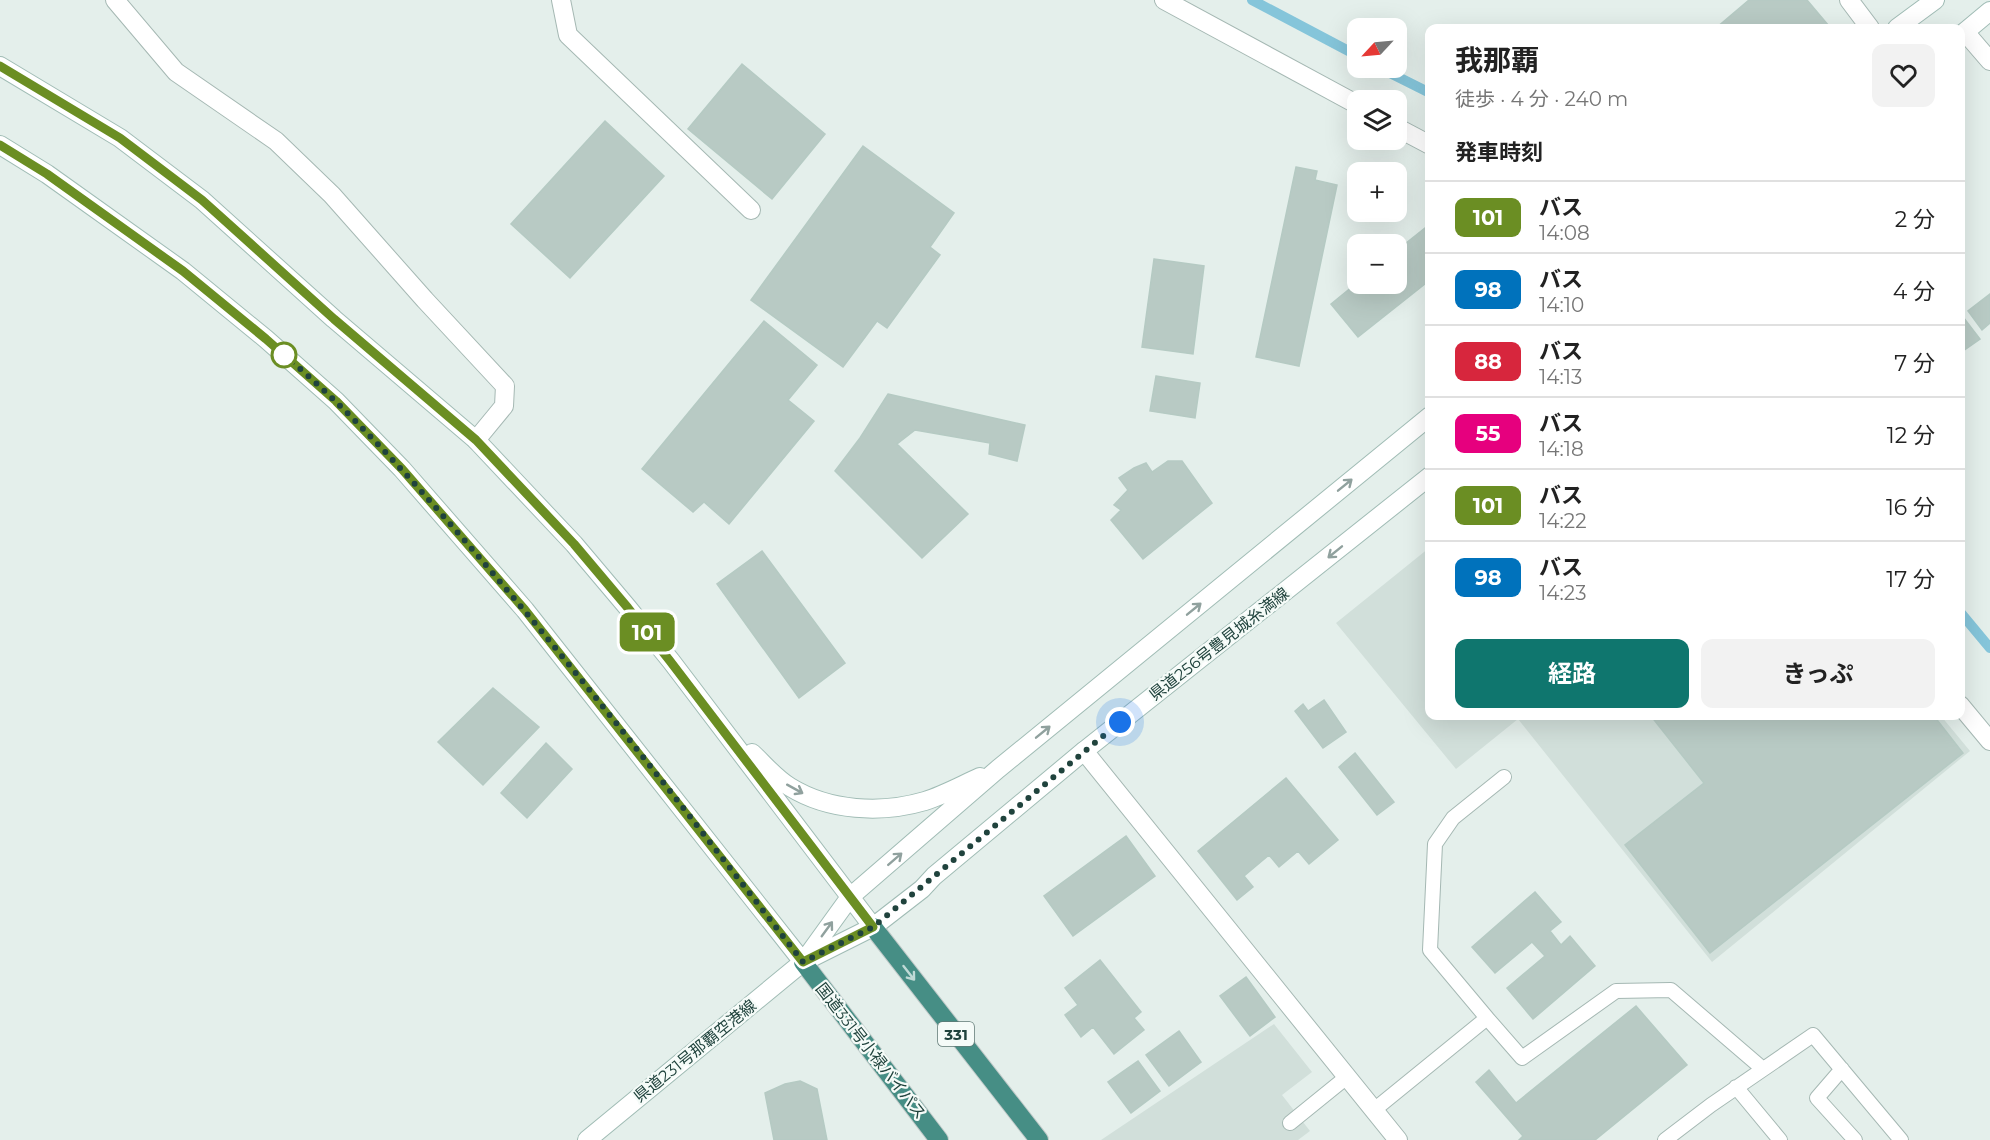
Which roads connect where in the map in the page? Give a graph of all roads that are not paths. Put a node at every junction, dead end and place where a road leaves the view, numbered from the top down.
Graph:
1 (115, 0) edge
2 (561, 0) edge
3 (1164, 0) edge
4 (1849, 0) edge
5 (1935, 0) edge
6 (1990, 11) edge
7 (1867, 24) edge
8 (1902, 24) edge
9 (1965, 32) edge
10 (1965, 36) edge
11 (1990, 61) edge
12 (0, 66) edge
13 (1347, 99) edge
14 (1407, 133) edge
15 (1425, 142) edge
16 (0, 145) edge
17 (751, 210) dead end
18 (1425, 420) edge
19 (476, 440) junction
20 (1425, 480) edge
21 (706, 707) junction
22 (1965, 711) edge
23 (1990, 741) edge
24 (1084, 751) junction
25 (998, 769) junction
26 (1504, 777) dead end
27 (850, 897) junction
28 (873, 927) junction
29 (803, 962) junction
30 (1486, 1018) junction
31 (1763, 1069) junction
32 (1842, 1070) junction
33 (1348, 1076) junction
34 (1736, 1087) junction
35 (1374, 1110) junction
36 (1290, 1122) dead end
37 (1772, 1137) edge
38 (587, 1140) edge
39 (939, 1140) edge
40 (1040, 1140) edge
41 (1398, 1140) edge
42 (1665, 1140) edge
43 (1855, 1140) edge
44 (1901, 1140) edge

1 - 19 main road
2 - 17 main road
3 - 13 main road
4 - 7 main road
5 - 8 main road
6 - 9 main road
10 - 11 main road
12 - 19 main road
14 - 15 main road
16 - 29 main road
25 -> 18 main road
19 - 21 main road
20 -> 24 main road, 県道256号豊見城糸満線
21 -> 25 main road
21 - 27 main road
22 - 23 main road
24 - 28 main road, 県道256号豊見城糸満線
24 - 33 main road
27 -> 25 main road
26 - 30 lane
27 - 28 main road
29 -> 27 main road
28 - 29 main road, 県道256号豊見城糸満線
28 -> 40 highway, 331
29 - 38 main road, 県道231号那覇空港線
29 - 39 highway, 国道331号小禄バイパス
30 - 31 lane
30 - 35 lane
31 - 32 lane
31 - 34 lane
32 - 43 lane
32 - 44 lane
33 - 35 main road
33 - 36 lane
34 - 37 lane
34 - 42 lane
35 - 41 main road

